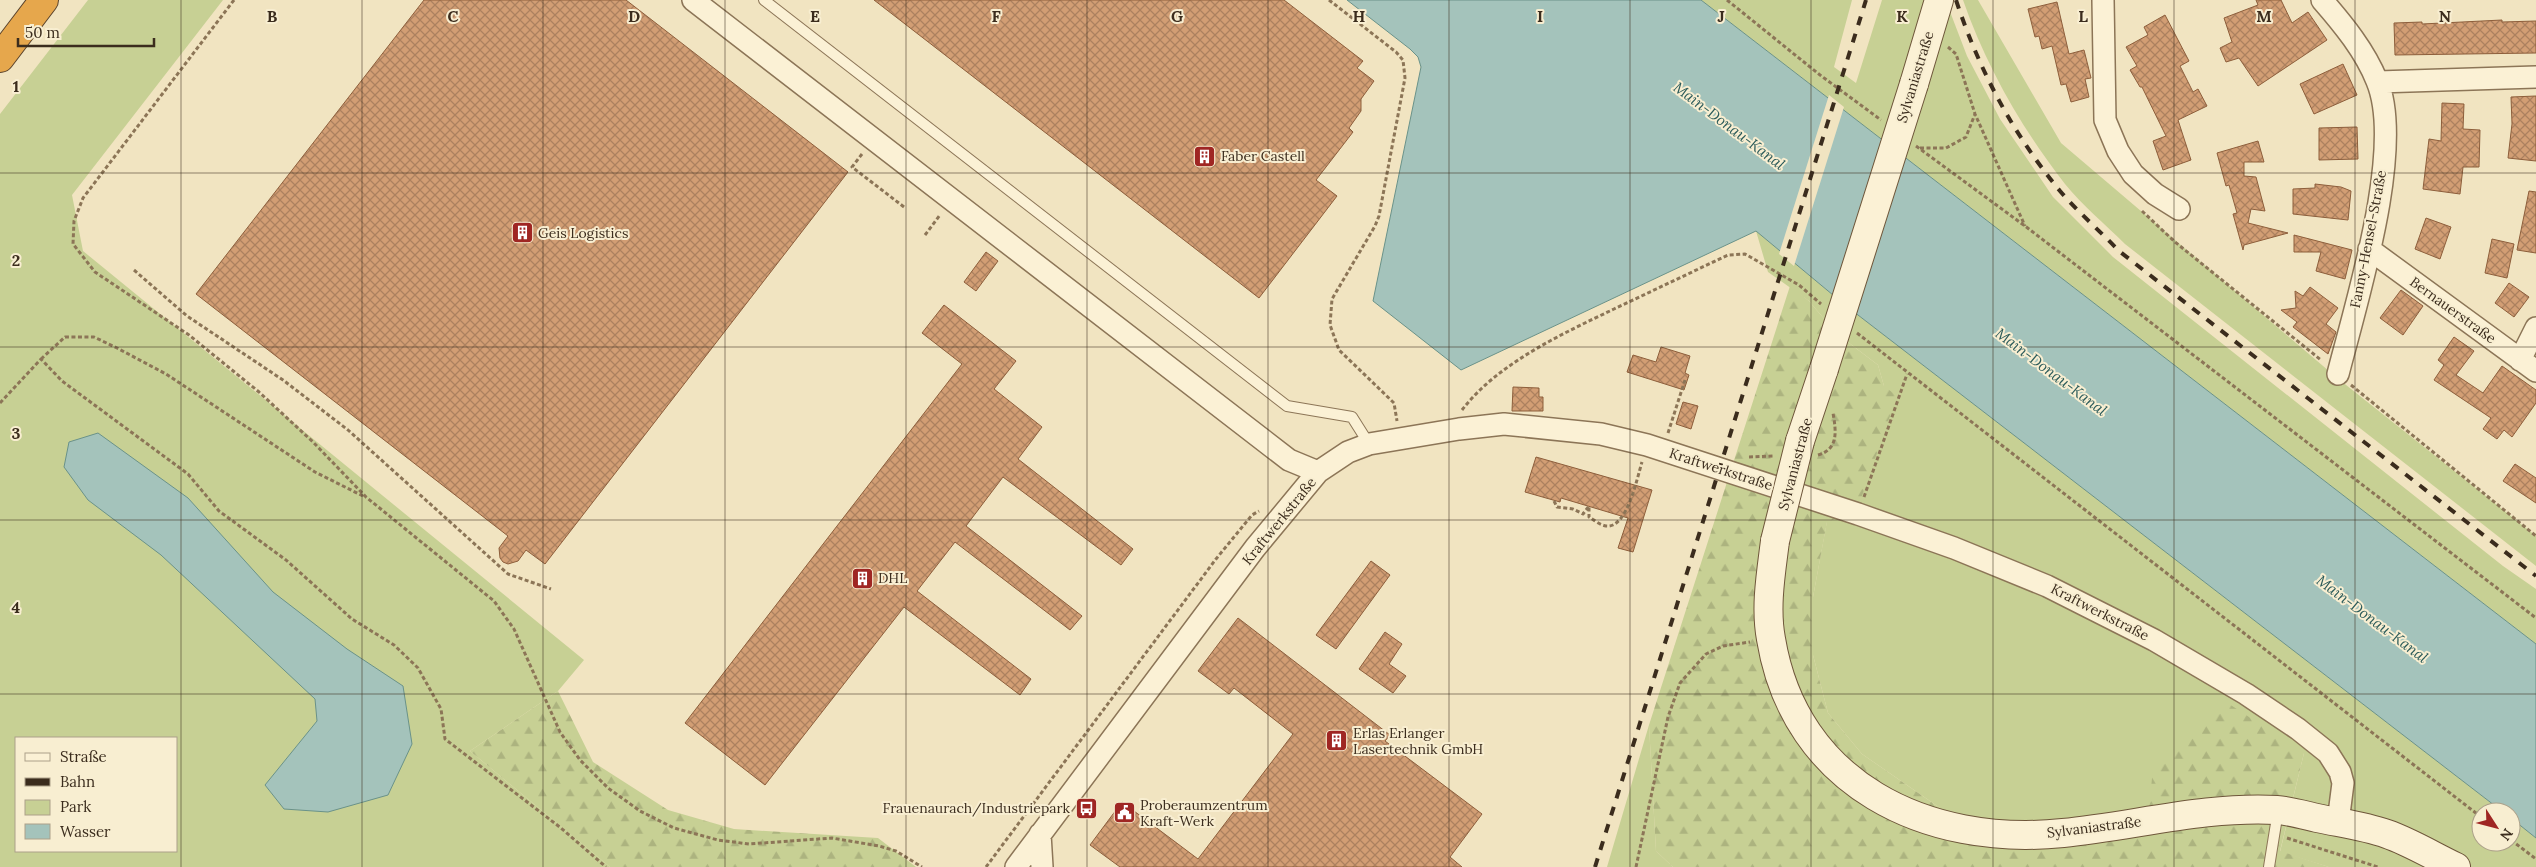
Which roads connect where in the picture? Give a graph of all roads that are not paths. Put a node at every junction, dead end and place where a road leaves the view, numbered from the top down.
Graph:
1 (44, 0) edge
2 (693, 0) edge
3 (764, 0) edge
4 (1939, 0) edge
5 (2103, 0) edge
6 (2322, 0) edge
7 (0, 58) edge
8 (2536, 77) edge
9 (2378, 82) junction
10 (2179, 209) dead end
11 (2369, 249) junction
12 (2536, 328) edge
13 (2528, 365) edge
14 (2338, 374) road end
15 (1369, 444) junction
16 (1318, 472) junction
17 (2276, 822) junction
18 (2338, 822) junction
19 (1040, 834) junction
20 (1016, 867) edge
21 (1042, 867) edge
22 (2269, 867) edge
23 (2456, 867) edge

1 - 7 highway
2 - 16 street
3 - 15 lane
4 - 17 street, Sylvaniastraße, bridge
5 - 10 street
6 - 9 street, Fanny-Hensel-Straße
8 - 9 street
9 - 11 street, Fanny-Hensel-Straße
11 - 13 street, Bernauerstraße
11 - 14 street, Fanny-Hensel-Straße
12 - 13 street
15 - 16 street, Kraftwerkstraße
15 - 18 street, Kraftwerkstraße
16 - 19 street, Kraftwerkstraße
17 - 18 street, Sylvaniastraße
17 - 22 lane
18 - 23 street
19 - 20 street, Kraftwerkstraße
19 - 21 street

